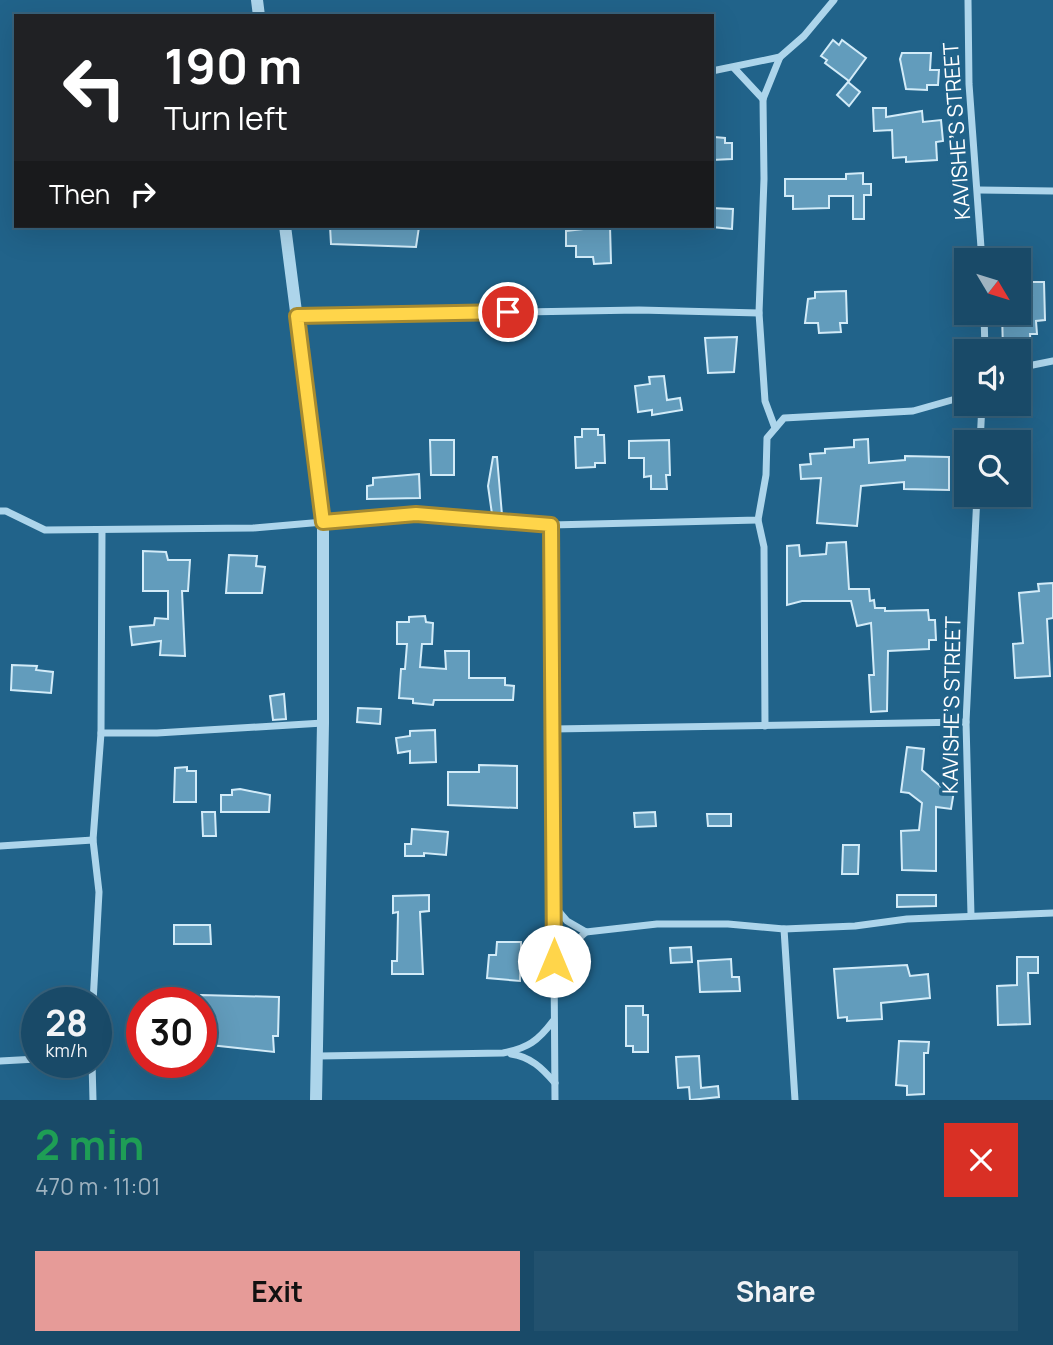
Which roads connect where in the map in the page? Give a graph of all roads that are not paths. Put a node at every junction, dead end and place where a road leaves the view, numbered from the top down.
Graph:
1 (834, 0) edge
2 (968, 0) edge
3 (780, 57) junction
4 (734, 68) junction
5 (714, 71) edge
6 (763, 99) junction
7 (979, 190) junction
8 (1053, 191) edge
9 (285, 228) edge
10 (981, 248) edge
11 (759, 313) junction
12 (297, 316) junction
13 (1053, 362) edge
14 (1031, 366) edge
15 (954, 399) edge
16 (775, 428) junction
17 (976, 507) edge
18 (0, 511) edge
19 (758, 520) junction
20 (323, 522) junction
21 (551, 525) junction
22 (102, 531) junction
23 (966, 722) junction
24 (323, 723) junction
25 (765, 726) junction
26 (553, 729) junction
27 (101, 733) junction
28 (93, 840) junction
29 (0, 846) edge
30 (555, 906) junction
31 (1053, 913) edge
32 (971, 915) junction
33 (784, 929) junction
34 (586, 932) junction
35 (554, 961) junction
36 (94, 987) edge
37 (554, 1020) junction
38 (503, 1054) junction
39 (318, 1056) junction
40 (21, 1060) edge
41 (0, 1061) edge
42 (92, 1078) edge
43 (555, 1084) junction
44 (93, 1100) edge
45 (316, 1100) edge
46 (555, 1100) edge
47 (795, 1100) edge

1 - 3 street
2 - 7 street, KAVISHE’S STREET
3 - 4 street
3 - 6 street
4 - 5 street
4 - 6 street
6 - 11 street
7 - 8 street
7 - 10 street, KAVISHE’S STREET
9 - 12 street
11 - 12 street
11 - 16 street
12 - 20 street
13 - 14 street
15 - 16 street
16 - 19 street
17 - 23 street, KAVISHE’S STREET
18 - 22 street
19 - 21 street
19 - 25 street
20 - 21 street
20 - 22 street
20 - 24 street
21 - 26 street
22 - 27 street
23 - 25 street
23 - 32 street, KAVISHE’S STREET
24 - 27 street
24 - 39 street
25 - 26 street
26 - 30 street
27 - 28 street
28 - 29 street
28 - 36 street
30 - 34 street
30 - 35 street
31 - 32 street
32 - 33 street
33 - 34 street
33 - 47 street
34 - 35 street
35 - 37 street
37 - 38 street
37 - 43 street
38 - 39 street
38 - 43 street
39 - 45 street
40 - 41 street
42 - 44 street
43 - 46 street

